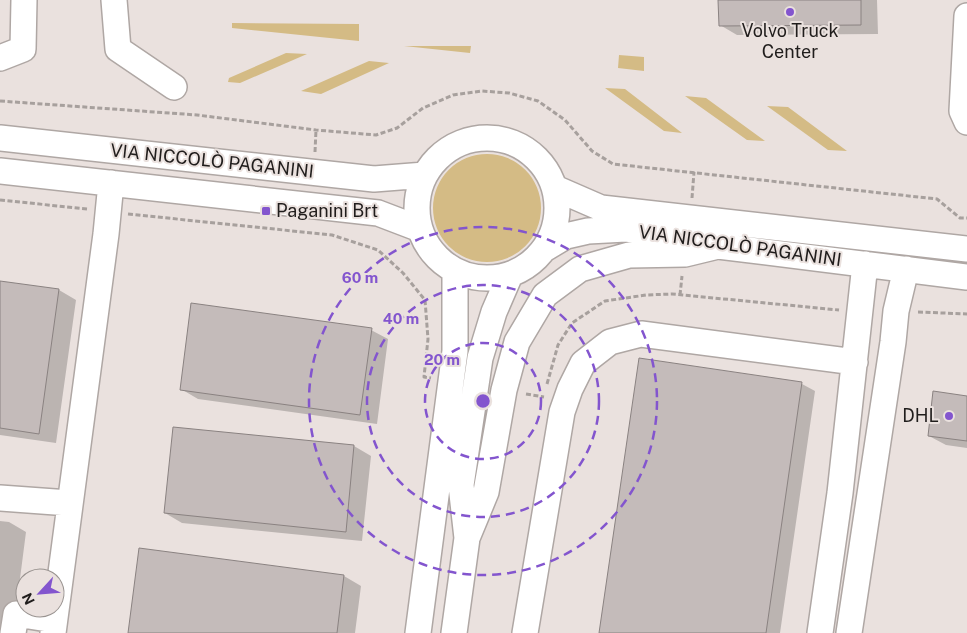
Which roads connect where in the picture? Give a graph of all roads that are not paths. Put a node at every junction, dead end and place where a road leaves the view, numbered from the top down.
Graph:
1 (24, 0) edge
2 (114, 0) edge
3 (967, 16) edge
4 (0, 58) edge
5 (174, 87) dead end
6 (967, 122) edge
7 (0, 138) edge
8 (0, 170) edge
9 (425, 175) junction
10 (111, 183) junction
11 (555, 188) junction
12 (420, 229) junction
13 (718, 246) junction
14 (546, 248) junction
15 (967, 249) edge
16 (865, 264) junction
17 (906, 270) junction
18 (455, 271) junction
19 (510, 275) junction
20 (967, 277) edge
21 (855, 362) junction
22 (0, 498) edge
23 (69, 503) junction
24 (467, 538) junction
25 (54, 626) edge
26 (13, 633) edge
27 (418, 633) edge
28 (454, 633) edge
29 (524, 633) edge
30 (820, 633) edge
31 (849, 633) edge

1 - 4 street
2 - 5 street
3 - 6 street
7 - 9 street, VIA NICCOLÒ PAGANINI
8 - 10 street, VIA NICCOLÒ PAGANINI
9 - 11 street
9 - 12 street
10 - 12 street, VIA NICCOLÒ PAGANINI
10 - 23 street
11 - 14 street
11 - 15 street, VIA NICCOLÒ PAGANINI
12 - 18 street
13 - 14 street, VIA NICCOLÒ PAGANINI
13 - 16 street, VIA NICCOLÒ PAGANINI
13 - 24 street
14 - 19 street
16 - 17 street, VIA NICCOLÒ PAGANINI
16 - 21 street
17 - 20 street, VIA NICCOLÒ PAGANINI
17 - 31 street
18 - 19 street
18 - 27 street
19 - 24 street
21 - 29 street
21 - 30 street
22 - 23 street
23 - 25 street
24 - 28 street
25 - 26 street

